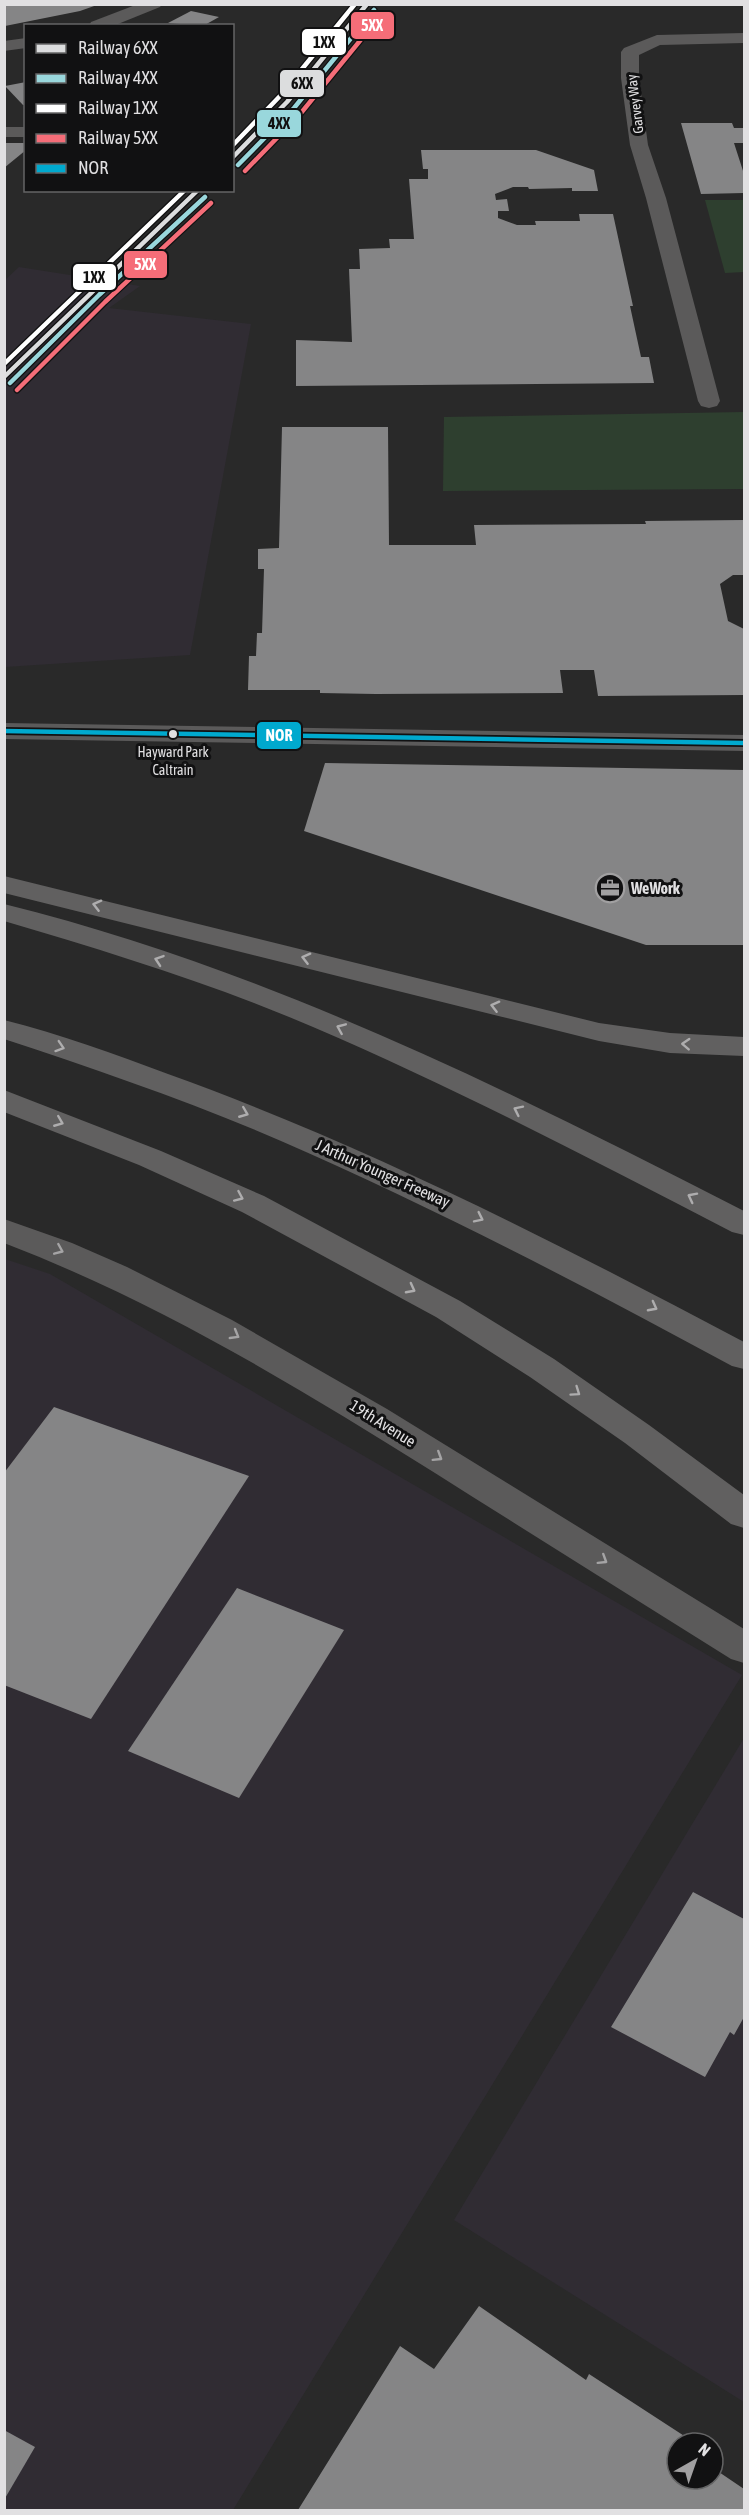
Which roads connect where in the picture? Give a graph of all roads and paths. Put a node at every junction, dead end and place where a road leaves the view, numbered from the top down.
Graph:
1 (154, 4) edge
2 (102, 24) edge
3 (744, 38) edge
4 (24, 43) edge
5 (4, 46) edge
6 (4, 132) edge
7 (24, 132) edge
8 (709, 401) dead end
9 (4, 731) edge
10 (744, 743) edge
11 (4, 884) edge
12 (4, 912) edge
13 (4, 1029) edge
14 (744, 1047) edge
15 (4, 1100) edge
16 (744, 1224) edge
17 (4, 1230) edge
18 (744, 1357) edge
19 (744, 1514) edge
20 (744, 1648) edge

1 - 2 street
3 - 8 street, Garvey Way
4 - 5 street
6 - 7 street
9 - 10 street
14 -> 11 highway
16 -> 12 highway
13 -> 18 highway, J Arthur Younger Freeway
15 -> 19 highway
17 -> 20 street, 19th Avenue

